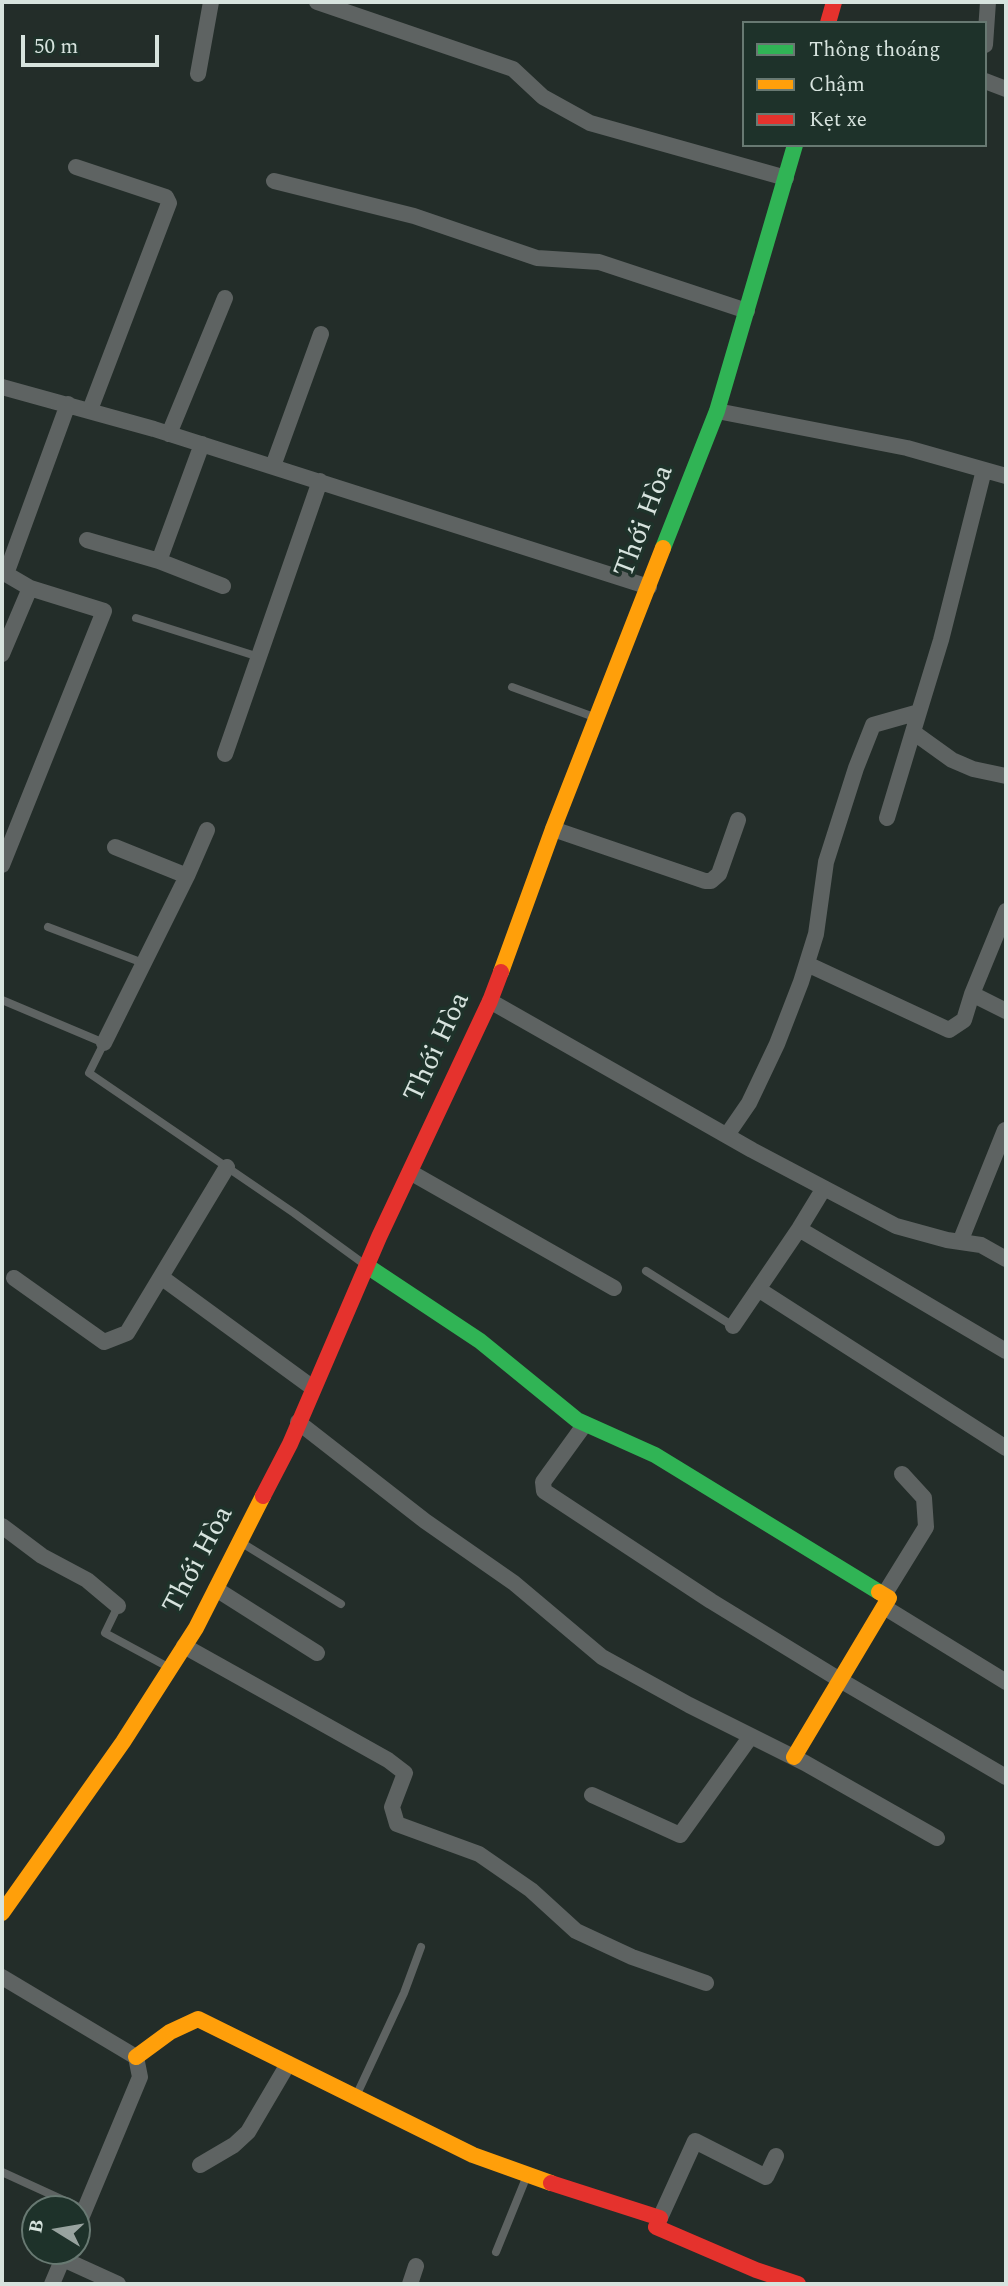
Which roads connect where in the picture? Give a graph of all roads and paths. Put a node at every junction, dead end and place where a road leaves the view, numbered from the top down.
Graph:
1 (211, 2) edge
2 (317, 2) edge
3 (834, 2) edge
4 (988, 2) edge
5 (829, 21) edge
6 (987, 21) edge
7 (198, 74) dead end
8 (987, 82) edge
9 (1006, 89) edge
10 (794, 147) edge
11 (76, 167) dead end
12 (786, 178) junction
13 (274, 181) dead end
14 (225, 298) dead end
15 (747, 311) junction
16 (321, 334) dead end
17 (2, 387) edge
18 (68, 404) junction
19 (90, 410) junction
20 (717, 411) junction
21 (169, 434) junction
22 (202, 444) junction
23 (272, 466) junction
24 (984, 470) junction
25 (1006, 476) edge
26 (320, 481) junction
27 (87, 540) dead end
28 (159, 561) junction
29 (6, 563) edge
30 (223, 586) dead end
31 (649, 587) junction
32 (30, 588) junction
33 (136, 618) dead end
34 (2, 654) edge
35 (259, 657) junction
36 (512, 687) dead end
37 (919, 712) junction
38 (597, 718) junction
39 (913, 732) junction
40 (225, 754) dead end
41 (1006, 776) edge
42 (887, 818) dead end
43 (738, 820) dead end
44 (553, 829) junction
45 (207, 831) dead end
46 (115, 847) dead end
47 (2, 865) edge
48 (187, 876) junction
49 (1006, 911) edge
50 (48, 927) dead end
51 (999, 948) edge
52 (143, 963) junction
53 (807, 964) junction
54 (972, 994) junction
55 (2, 1000) edge
56 (490, 1001) junction
57 (1006, 1011) edge
58 (104, 1043) junction
59 (1005, 1130) edge
60 (727, 1135) junction
61 (227, 1167) junction
62 (410, 1172) junction
63 (824, 1188) junction
64 (799, 1229) junction
65 (960, 1242) junction
66 (1006, 1259) edge
67 (367, 1266) junction
68 (646, 1271) dead end
69 (14, 1278) dead end
70 (161, 1278) junction
71 (614, 1288) dead end
72 (758, 1289) junction
73 (733, 1326) joint
74 (1006, 1351) edge
75 (313, 1388) junction
76 (298, 1422) junction
77 (585, 1424) junction
78 (1006, 1448) edge
79 (902, 1474) dead end
80 (2, 1526) edge
81 (241, 1542) junction
82 (216, 1589) junction
83 (884, 1601) junction
84 (341, 1604) dead end
85 (118, 1606) joint
86 (184, 1646) junction
87 (317, 1653) dead end
88 (170, 1668) junction
89 (840, 1680) junction
90 (1006, 1682) edge
91 (751, 1736) junction
92 (794, 1757) junction
93 (1006, 1777) edge
94 (592, 1795) dead end
95 (937, 1838) dead end
96 (2, 1913) edge
97 (421, 1947) dead end
98 (2, 1977) edge
99 (706, 1983) dead end
100 (136, 2057) junction
101 (288, 2064) junction
102 (356, 2097) junction
103 (776, 2156) dead end
104 (200, 2165) dead end
105 (2, 2172) edge
106 (527, 2176) junction
107 (52, 2195) edge
108 (91, 2195) edge
109 (660, 2218) junction
110 (496, 2252) dead end
111 (60, 2265) edge
112 (83, 2265) edge
113 (416, 2266) dead end
114 (52, 2284) edge
115 (118, 2284) edge
116 (410, 2284) edge
117 (798, 2284) edge

1 - 7 street
2 - 12 street
3 - 5 street
4 - 6 street
8 - 9 street
10 - 12 street, Thới Hòa
11 - 19 street
12 - 15 street, Thới Hòa
13 - 15 street
14 - 21 street
15 - 20 street, Thới Hòa
16 - 23 street
17 - 18 street
18 - 19 street
18 - 29 street
19 - 21 street
20 - 24 street
20 - 31 street, Thới Hòa
21 - 22 street
22 - 23 street
22 - 28 street
23 - 26 street
24 - 25 street
24 - 37 street
26 - 31 street
26 - 35 street
27 - 28 street
28 - 30 street
29 - 32 street
31 - 38 street, Thới Hòa
32 - 34 street
32 - 47 street
33 - 35 lane
35 - 40 street
36 - 38 lane
37 - 39 street
37 - 53 street
38 - 44 street, Thới Hòa
39 - 41 street
39 - 42 street
43 - 44 street
44 - 56 street, Thới Hòa
45 - 48 street
46 - 48 street
48 - 52 street
49 - 51 street
50 - 52 lane
51 - 54 street
52 - 58 street
53 - 54 street
53 - 60 street
54 - 57 street
55 - 58 lane
56 - 60 street
56 - 62 street, Thới Hòa
58 - 61 lane
59 - 65 street
60 - 63 street
61 - 67 lane
61 - 70 street
62 - 67 street, Thới Hòa
62 - 71 street
63 - 64 street
63 - 65 street
64 - 72 street
64 - 74 street
65 - 66 street
67 - 75 street, Thới Hòa
67 - 77 street
68 - 73 lane
69 - 70 street
70 - 75 street
72 - 73 street
72 - 78 street
75 - 76 street, Thới Hòa
76 - 81 street, Thới Hòa
76 - 91 street
77 - 83 street
77 - 89 street
79 - 83 street
80 - 85 street
81 - 82 street, Thới Hòa
81 - 84 lane
82 - 86 street, Thới Hòa
82 - 87 street
83 - 89 street
83 - 90 street
85 - 88 lane
86 - 88 street, Thới Hòa
86 - 99 street
88 - 96 street, Thới Hòa
89 - 92 street
89 - 93 street
91 - 92 street
91 - 94 street
92 - 95 street
97 - 102 lane
98 - 100 street
100 - 101 street
100 - 108 street
101 - 102 street
101 - 104 street
102 - 106 street
103 - 109 street
105 - 107 lane
106 - 109 street
106 - 110 lane
109 - 117 street
111 - 114 street
112 - 115 street
113 - 116 street

